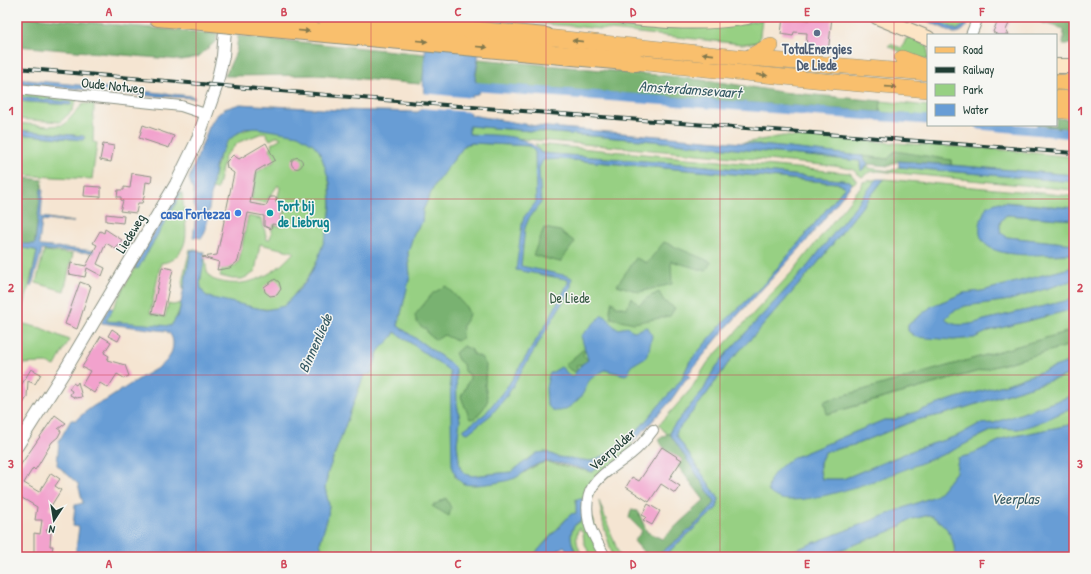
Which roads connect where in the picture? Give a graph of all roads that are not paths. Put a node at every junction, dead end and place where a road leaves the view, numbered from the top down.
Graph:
1 (158, 17) edge
2 (226, 17) edge
3 (326, 17) edge
4 (623, 17) edge
5 (747, 17) edge
6 (876, 17) edge
7 (978, 17) edge
8 (393, 31) junction
9 (972, 34) edge
10 (546, 37) joint
11 (927, 38) edge
12 (513, 42) junction
13 (771, 46) dead end
14 (746, 58) junction
15 (902, 58) dead end
16 (636, 62) joint
17 (1057, 66) edge
18 (1074, 66) edge
19 (927, 68) edge
20 (927, 73) edge
21 (1057, 82) edge
22 (1074, 82) edge
23 (17, 89) edge
24 (927, 90) edge
25 (1057, 98) edge
26 (1074, 99) edge
27 (1057, 110) edge
28 (1074, 112) edge
29 (206, 114) junction
30 (653, 430) dead end
31 (17, 446) edge
32 (605, 557) edge

1 -> 8 highway, bridge
2 - 29 street, Liedeweg
3 - 8 highway
4 - 5 main road
6 - 11 main road
7 - 9 street
8 - 12 highway
10 - 12 highway
14 -> 10 main road
12 - 16 highway
13 - 14 main road
14 - 20 main road
15 - 19 main road
16 -> 24 main road
17 - 18 main road
21 - 22 main road
23 - 29 street, Oude Notweg
25 - 26 main road
27 - 28 main road
29 - 31 street, Liedeweg
30 - 32 street, Veerpolder

